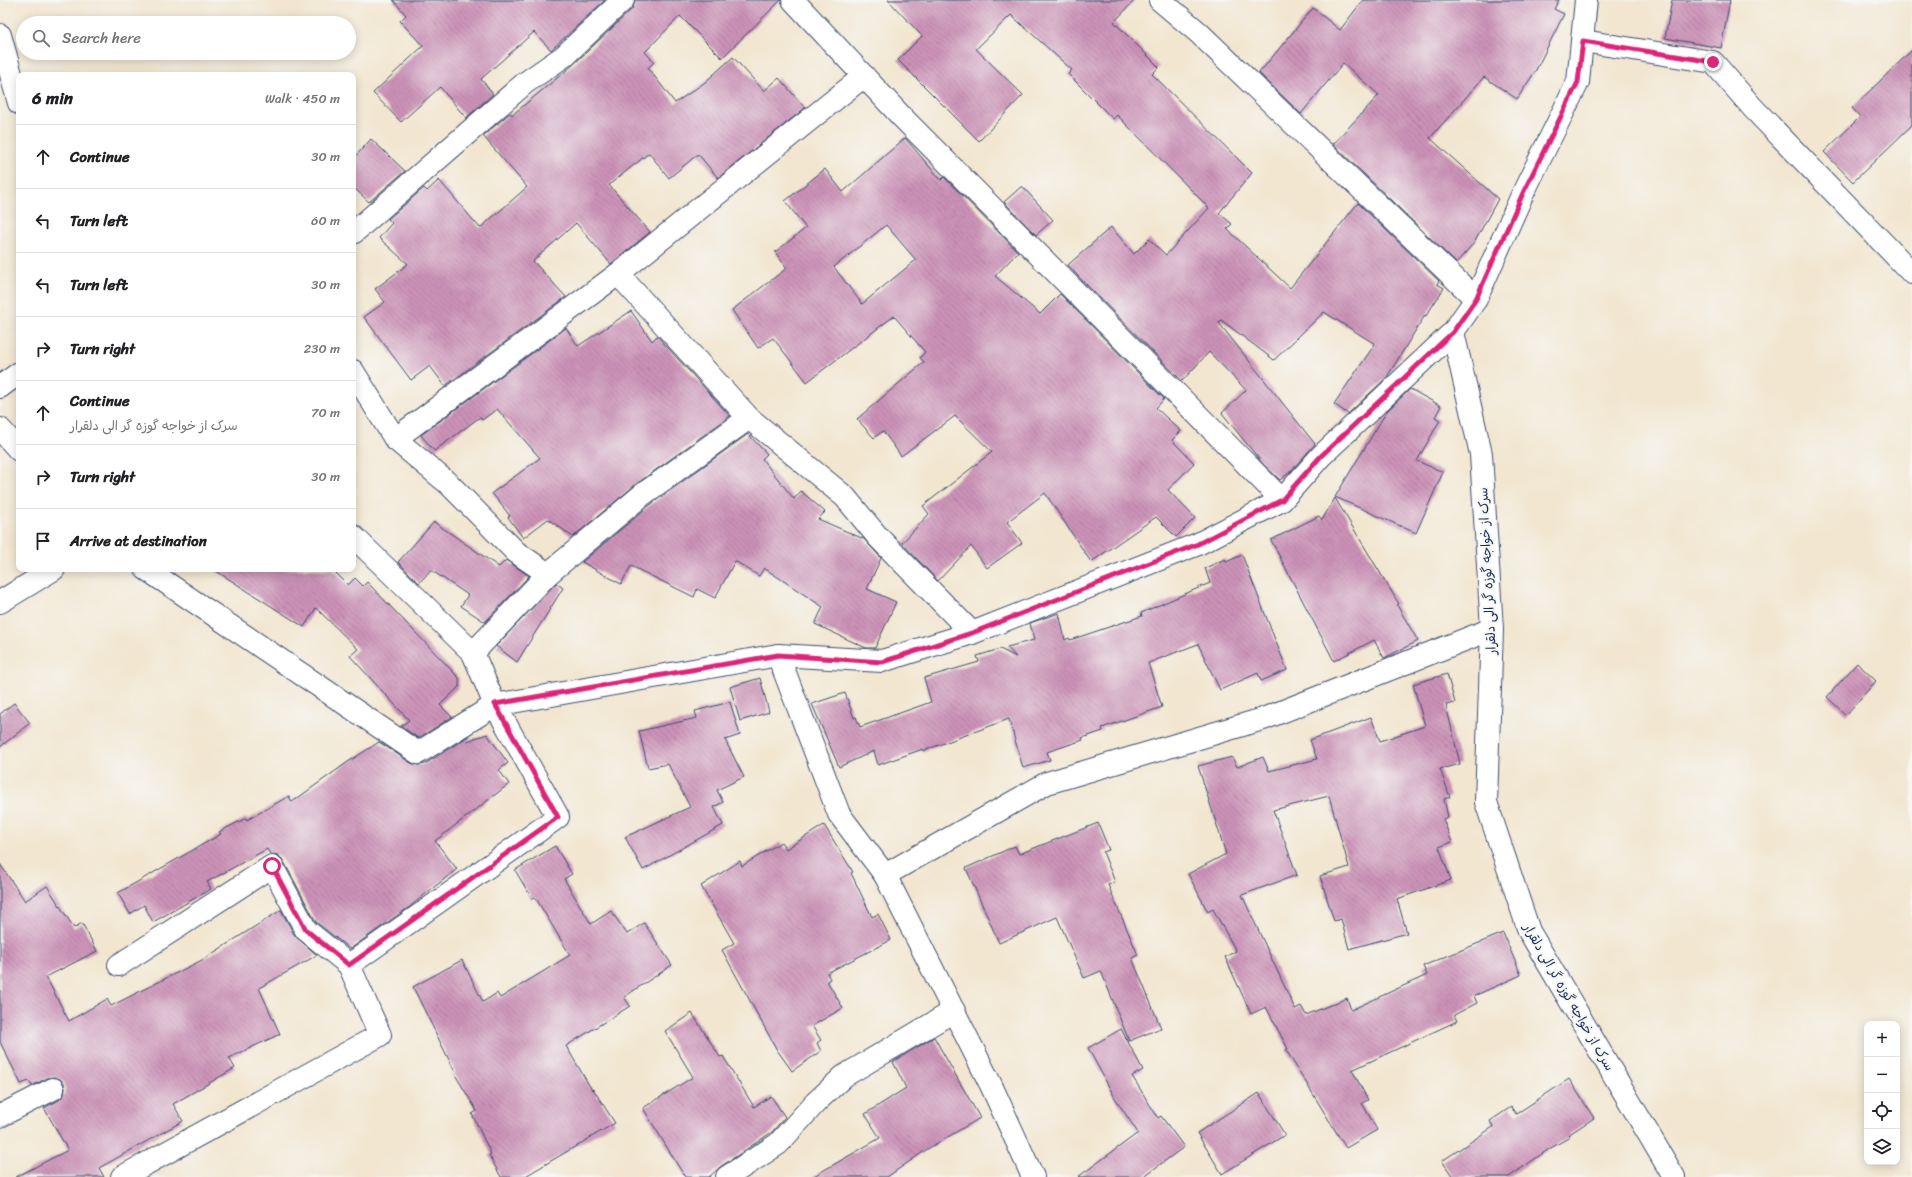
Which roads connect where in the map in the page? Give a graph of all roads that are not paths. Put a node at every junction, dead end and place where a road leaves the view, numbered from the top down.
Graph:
1 (623, 0) edge
2 (793, 0) edge
3 (1160, 0) edge
4 (1586, 0) edge
5 (0, 35) edge
6 (1583, 41) junction
7 (864, 76) junction
8 (16, 92) edge
9 (356, 230) edge
10 (1912, 273) edge
11 (618, 274) junction
12 (1476, 299) junction
13 (1453, 332) junction
14 (16, 375) edge
15 (356, 376) edge
16 (0, 387) edge
17 (749, 418) junction
18 (0, 429) edge
19 (394, 439) junction
20 (16, 447) edge
21 (1282, 500) junction
22 (356, 539) edge
23 (49, 572) edge
24 (150, 572) edge
25 (548, 574) junction
26 (0, 602) edge
27 (1492, 629) junction
28 (972, 633) junction
29 (473, 654) junction
30 (778, 655) junction
31 (495, 704) junction
32 (885, 875) junction
33 (118, 965) dead end
34 (349, 965) junction
35 (954, 1011) junction
36 (53, 1089) dead end
37 (0, 1116) edge
38 (122, 1177) edge
39 (727, 1177) edge
40 (1033, 1177) edge
41 (1674, 1177) edge

1 - 9 street
2 - 7 street
3 - 12 street
4 - 6 street
5 - 8 street
6 - 10 street
6 - 12 street
7 - 11 street
7 - 21 street
11 - 17 street
11 - 19 street
12 - 13 street
13 - 21 street
13 - 27 street, سرک از خواجه گوزه گر الی دلقرار
14 - 16 street
15 - 19 street
17 - 25 street
17 - 28 street
18 - 20 street
19 - 25 street
21 - 28 street
22 - 29 street
23 - 26 street
24 - 31 street
25 - 29 street
27 - 32 street
27 - 41 street, سرک از خواجه گوزه گر الی دلقرار
28 - 30 street
29 - 31 street
30 - 31 street
30 - 32 street
31 - 34 street
32 - 35 street
33 - 34 street
34 - 38 street
35 - 39 street
35 - 40 street
36 - 37 street

